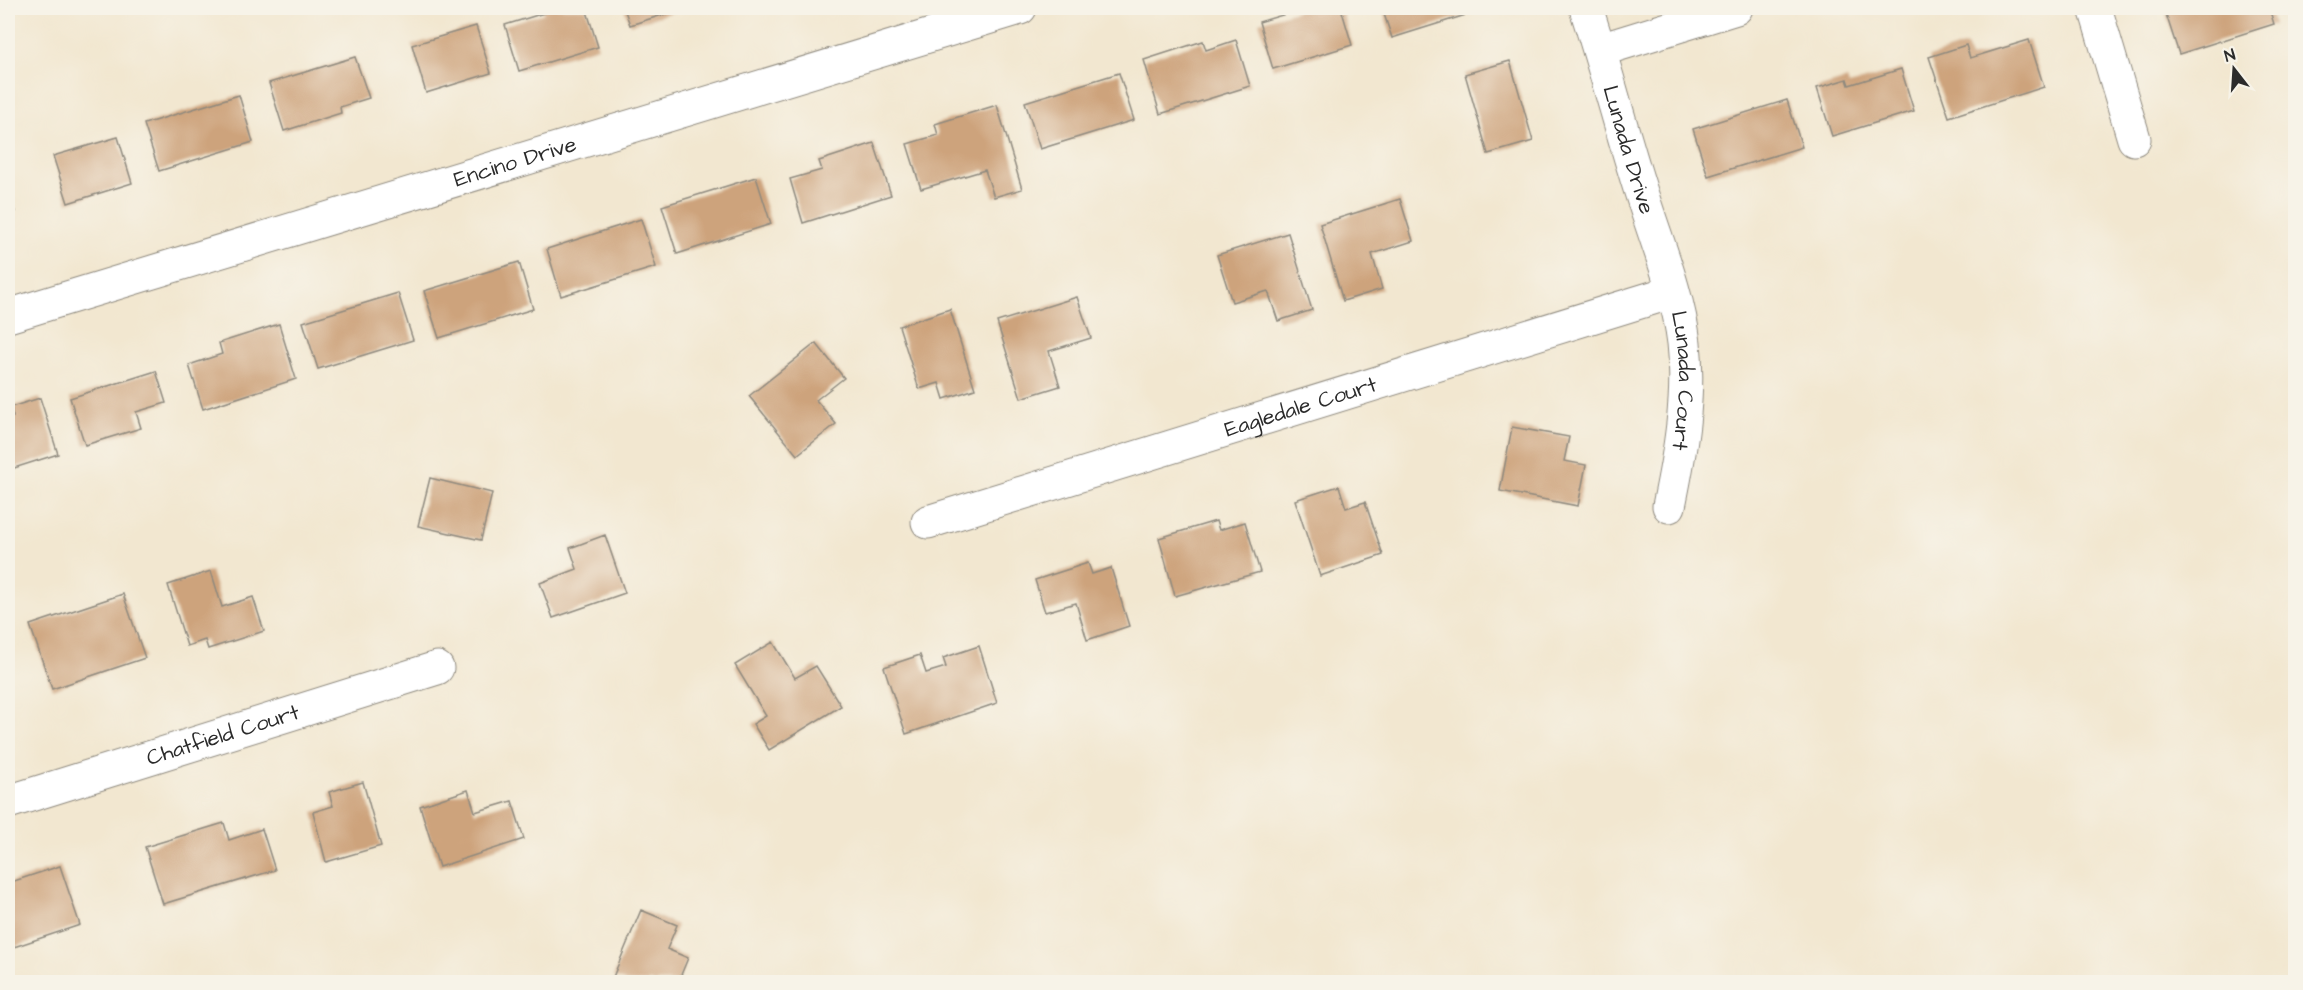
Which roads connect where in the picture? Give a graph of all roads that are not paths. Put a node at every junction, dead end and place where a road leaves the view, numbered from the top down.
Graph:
1 (1020, 8) edge
2 (1586, 8) edge
3 (1736, 8) edge
4 (2095, 8) edge
5 (1600, 50) junction
6 (2134, 139) dead end
7 (1672, 292) junction
8 (8, 316) edge
9 (1670, 506) dead end
10 (928, 522) dead end
11 (437, 668) dead end
12 (8, 802) edge

1 - 8 street, Encino Drive
2 - 5 street, Lunada Drive
3 - 5 street
4 - 6 street
5 - 7 street, Lunada Drive
7 - 9 street, Lunada Court
7 - 10 street, Eagledale Court
11 - 12 street, Chatfield Court

